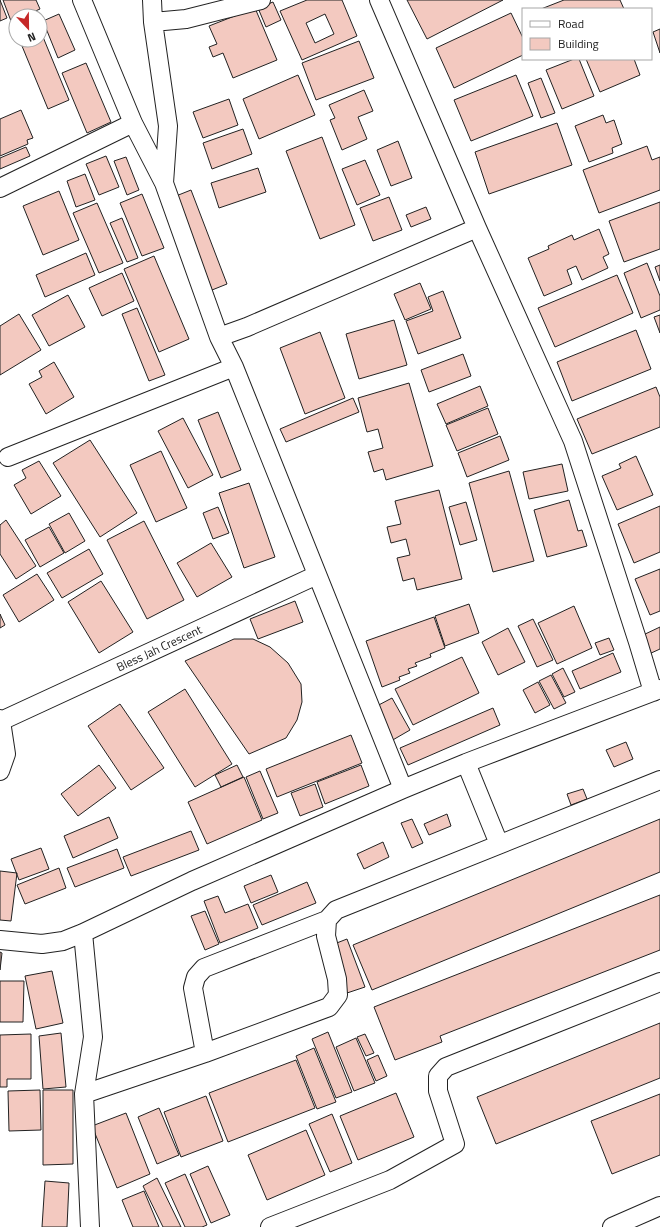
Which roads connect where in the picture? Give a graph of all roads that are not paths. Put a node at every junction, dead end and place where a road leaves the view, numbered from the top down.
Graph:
1 (82, 0) edge
2 (152, 0) edge
3 (261, 0) edge
4 (379, 0) edge
5 (153, 22) junction
6 (133, 123) junction
7 (164, 183) junction
8 (0, 188) edge
9 (477, 228) junction
10 (219, 337) junction
11 (234, 367) junction
12 (8, 457) dead end
13 (317, 575) junction
14 (657, 691) edge
15 (1, 720) edge
16 (466, 763) junction
17 (0, 771) edge
18 (660, 780) edge
19 (404, 789) junction
20 (499, 844) junction
21 (327, 920) junction
22 (83, 933) junction
23 (0, 940) edge
24 (660, 982) edge
25 (205, 1053) junction
26 (84, 1094) junction
27 (660, 1206) edge
28 (90, 1227) edge
29 (270, 1227) edge
30 (612, 1227) edge

1 - 6 street
2 - 5 street
3 - 5 street
4 - 9 street
5 - 7 street
6 - 7 street
6 - 8 street
7 - 10 street
9 - 10 street
9 - 14 street
10 - 11 street
11 - 12 street
11 - 13 street
13 - 15 street, Bless Jah Crescent
13 - 19 street
14 - 16 street
15 - 17 street
16 - 19 street
16 - 20 street
18 - 20 street
19 - 22 street
20 - 21 street
21 - 25 street
21 - 25 street
22 - 23 street
22 - 26 street
24 - 29 street
25 - 26 street
26 - 28 street
27 - 30 street

